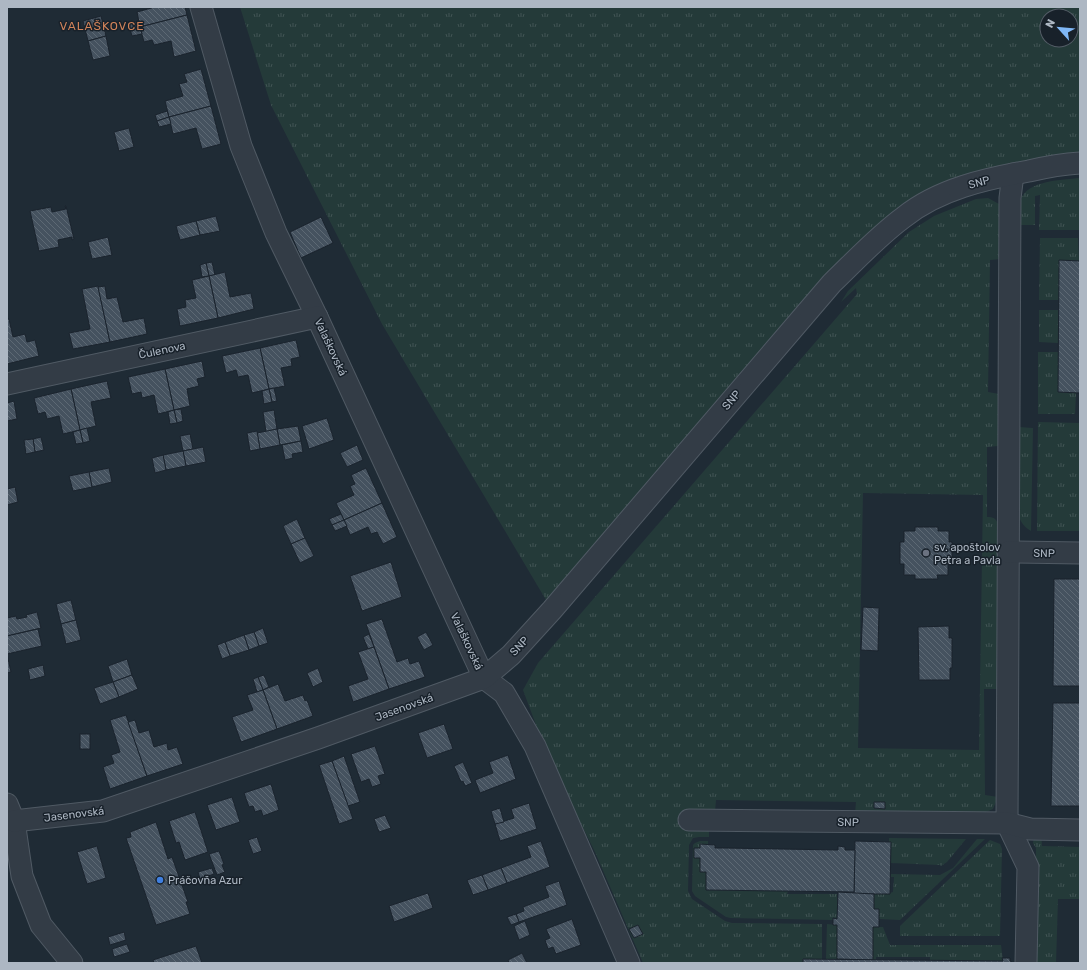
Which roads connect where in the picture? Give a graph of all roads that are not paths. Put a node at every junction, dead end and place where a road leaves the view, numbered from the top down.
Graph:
1 (201, 7) edge
2 (1080, 163) edge
3 (1013, 174) junction
4 (317, 317) junction
5 (7, 384) edge
6 (1008, 552) junction
7 (1080, 554) edge
8 (484, 678) junction
9 (11, 812) edge
10 (689, 820) dead end
11 (1007, 823) junction
12 (1080, 830) edge
13 (72, 963) edge
14 (629, 963) edge
15 (1026, 963) edge

1 - 4 street, Valaškovská
2 - 3 street, SNP
3 - 6 street
3 - 8 street, SNP
4 - 5 street, Čulenova
4 - 8 street, Valaškovská
6 - 7 street, SNP
6 - 11 street
8 - 9 street, Jasenovská
8 - 14 street
9 - 13 street, Jasenovská
10 - 11 street, SNP
11 - 12 street, SNP
11 - 15 street

